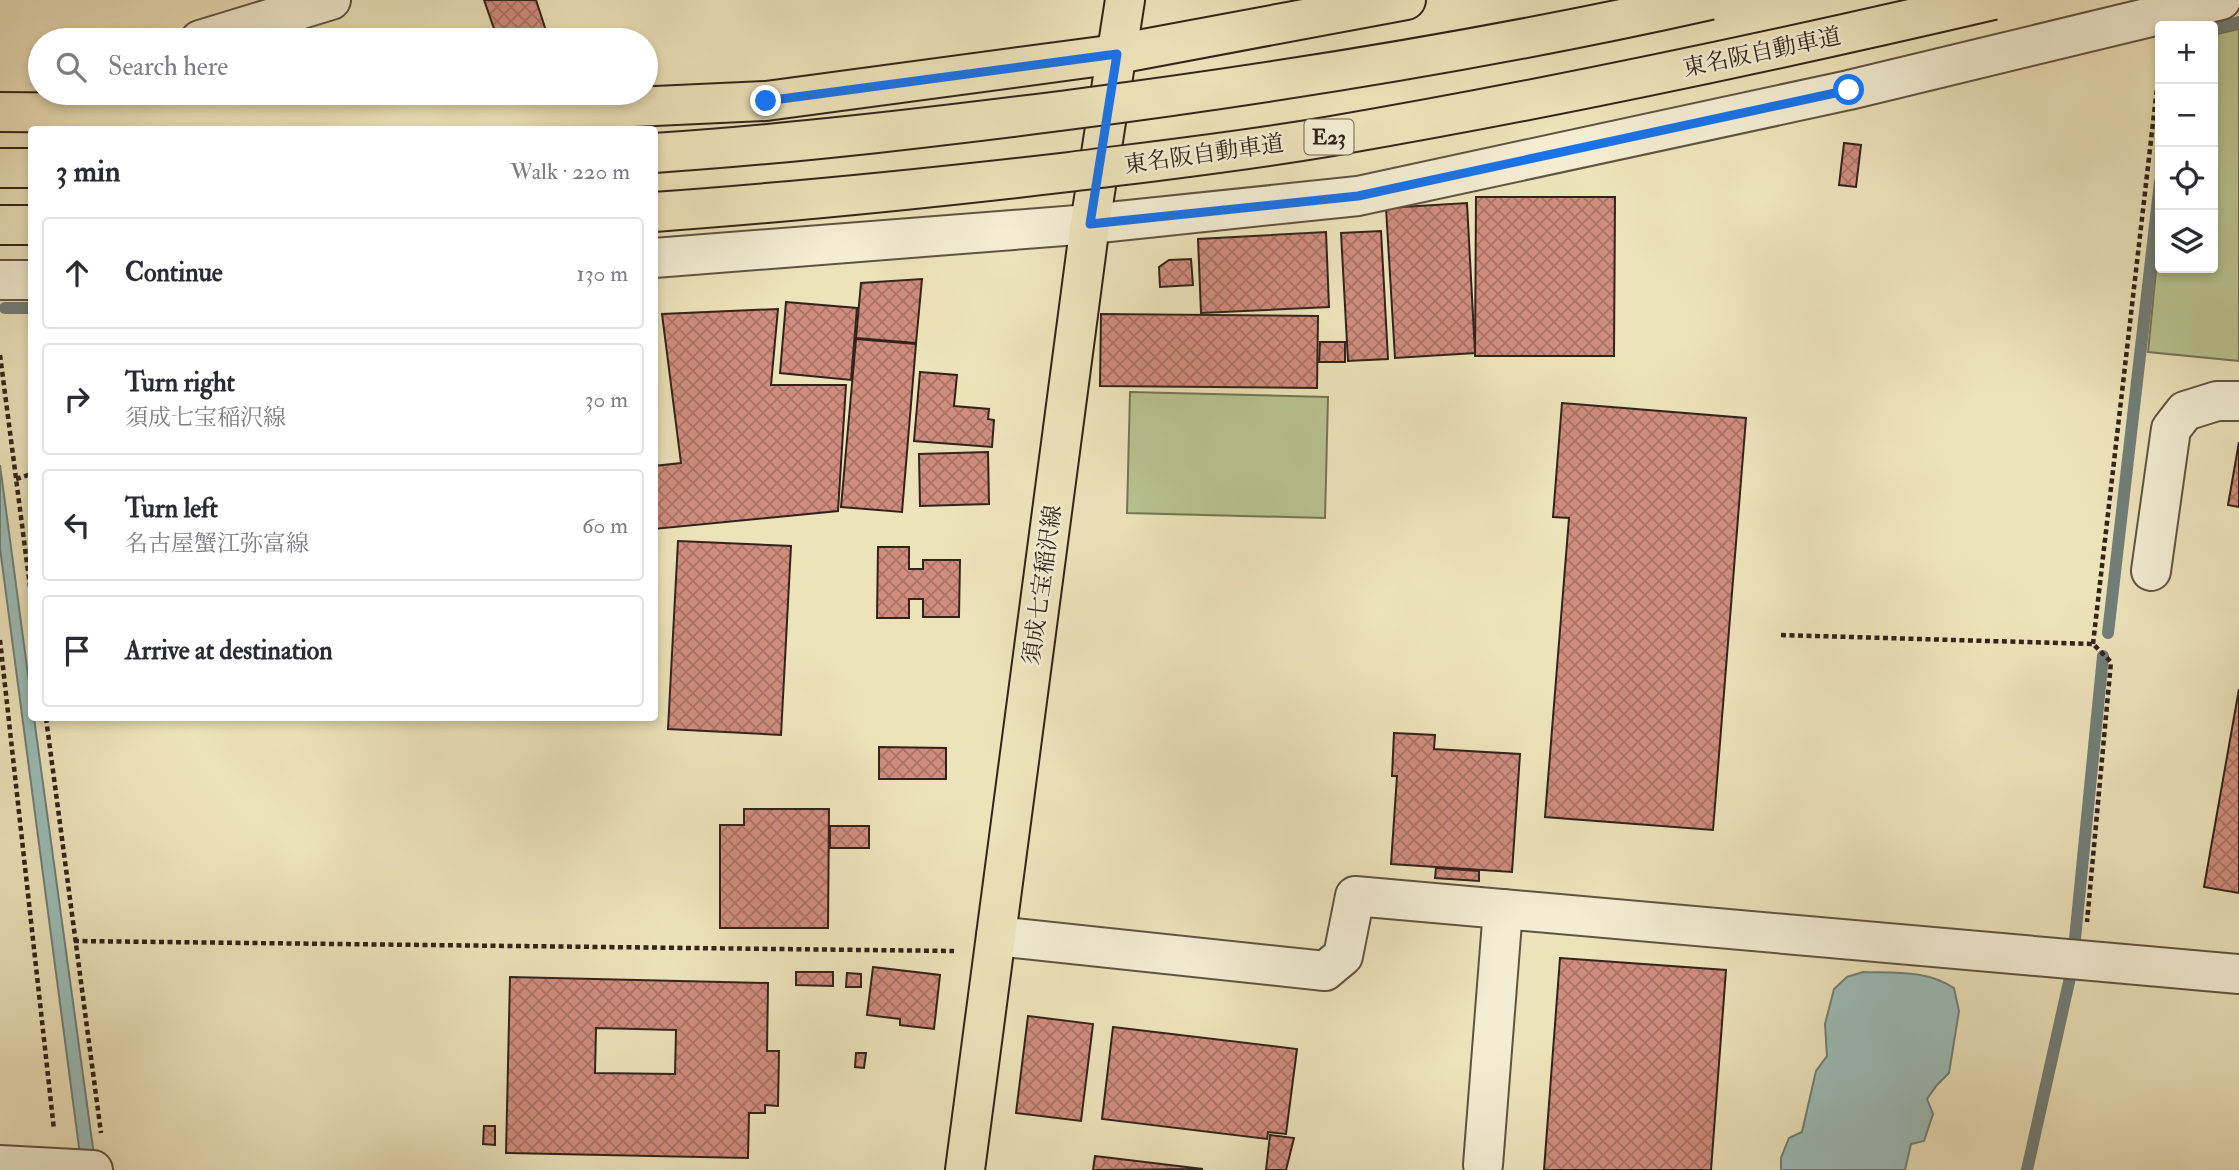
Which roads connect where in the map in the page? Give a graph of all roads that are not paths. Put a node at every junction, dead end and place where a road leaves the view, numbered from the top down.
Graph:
1 (331, 0) edge
2 (1125, 0) edge
3 (1406, 0) edge
4 (1710, 0) edge
5 (1993, 0) edge
6 (2221, 0) edge
7 (239, 28) edge
8 (1117, 54) junction
9 (67, 105) edge
10 (150, 105) edge
11 (0, 112) edge
12 (658, 153) edge
13 (0, 168) edge
14 (28, 168) edge
15 (658, 212) edge
16 (1090, 224) junction
17 (0, 225) edge
18 (28, 226) edge
19 (658, 258) edge
20 (0, 280) edge
21 (28, 280) edge
22 (2239, 401) edge
23 (2151, 571) dead end
24 (1503, 909) junction
25 (995, 944) junction
26 (2239, 974) edge
27 (76, 1164) edge
28 (0, 1165) edge
29 (1483, 1165) dead end
30 (965, 1170) edge

1 - 7 street
2 - 8 main road, 須成七宝稲沢線
3 - 8 main road
4 - 12 main road, bridge
5 - 15 main road, 東名阪自動車道 / E23, bridge
6 - 16 street
8 - 10 main road
8 - 16 main road, 須成七宝稲沢線
9 - 11 main road
13 - 14 main road
16 - 19 street
16 - 25 main road, 須成七宝稲沢線
17 - 18 main road
20 - 21 street
22 - 23 street
24 - 25 street
24 - 26 street
24 - 29 street
25 - 30 main road, 須成七宝稲沢線
27 - 28 street

